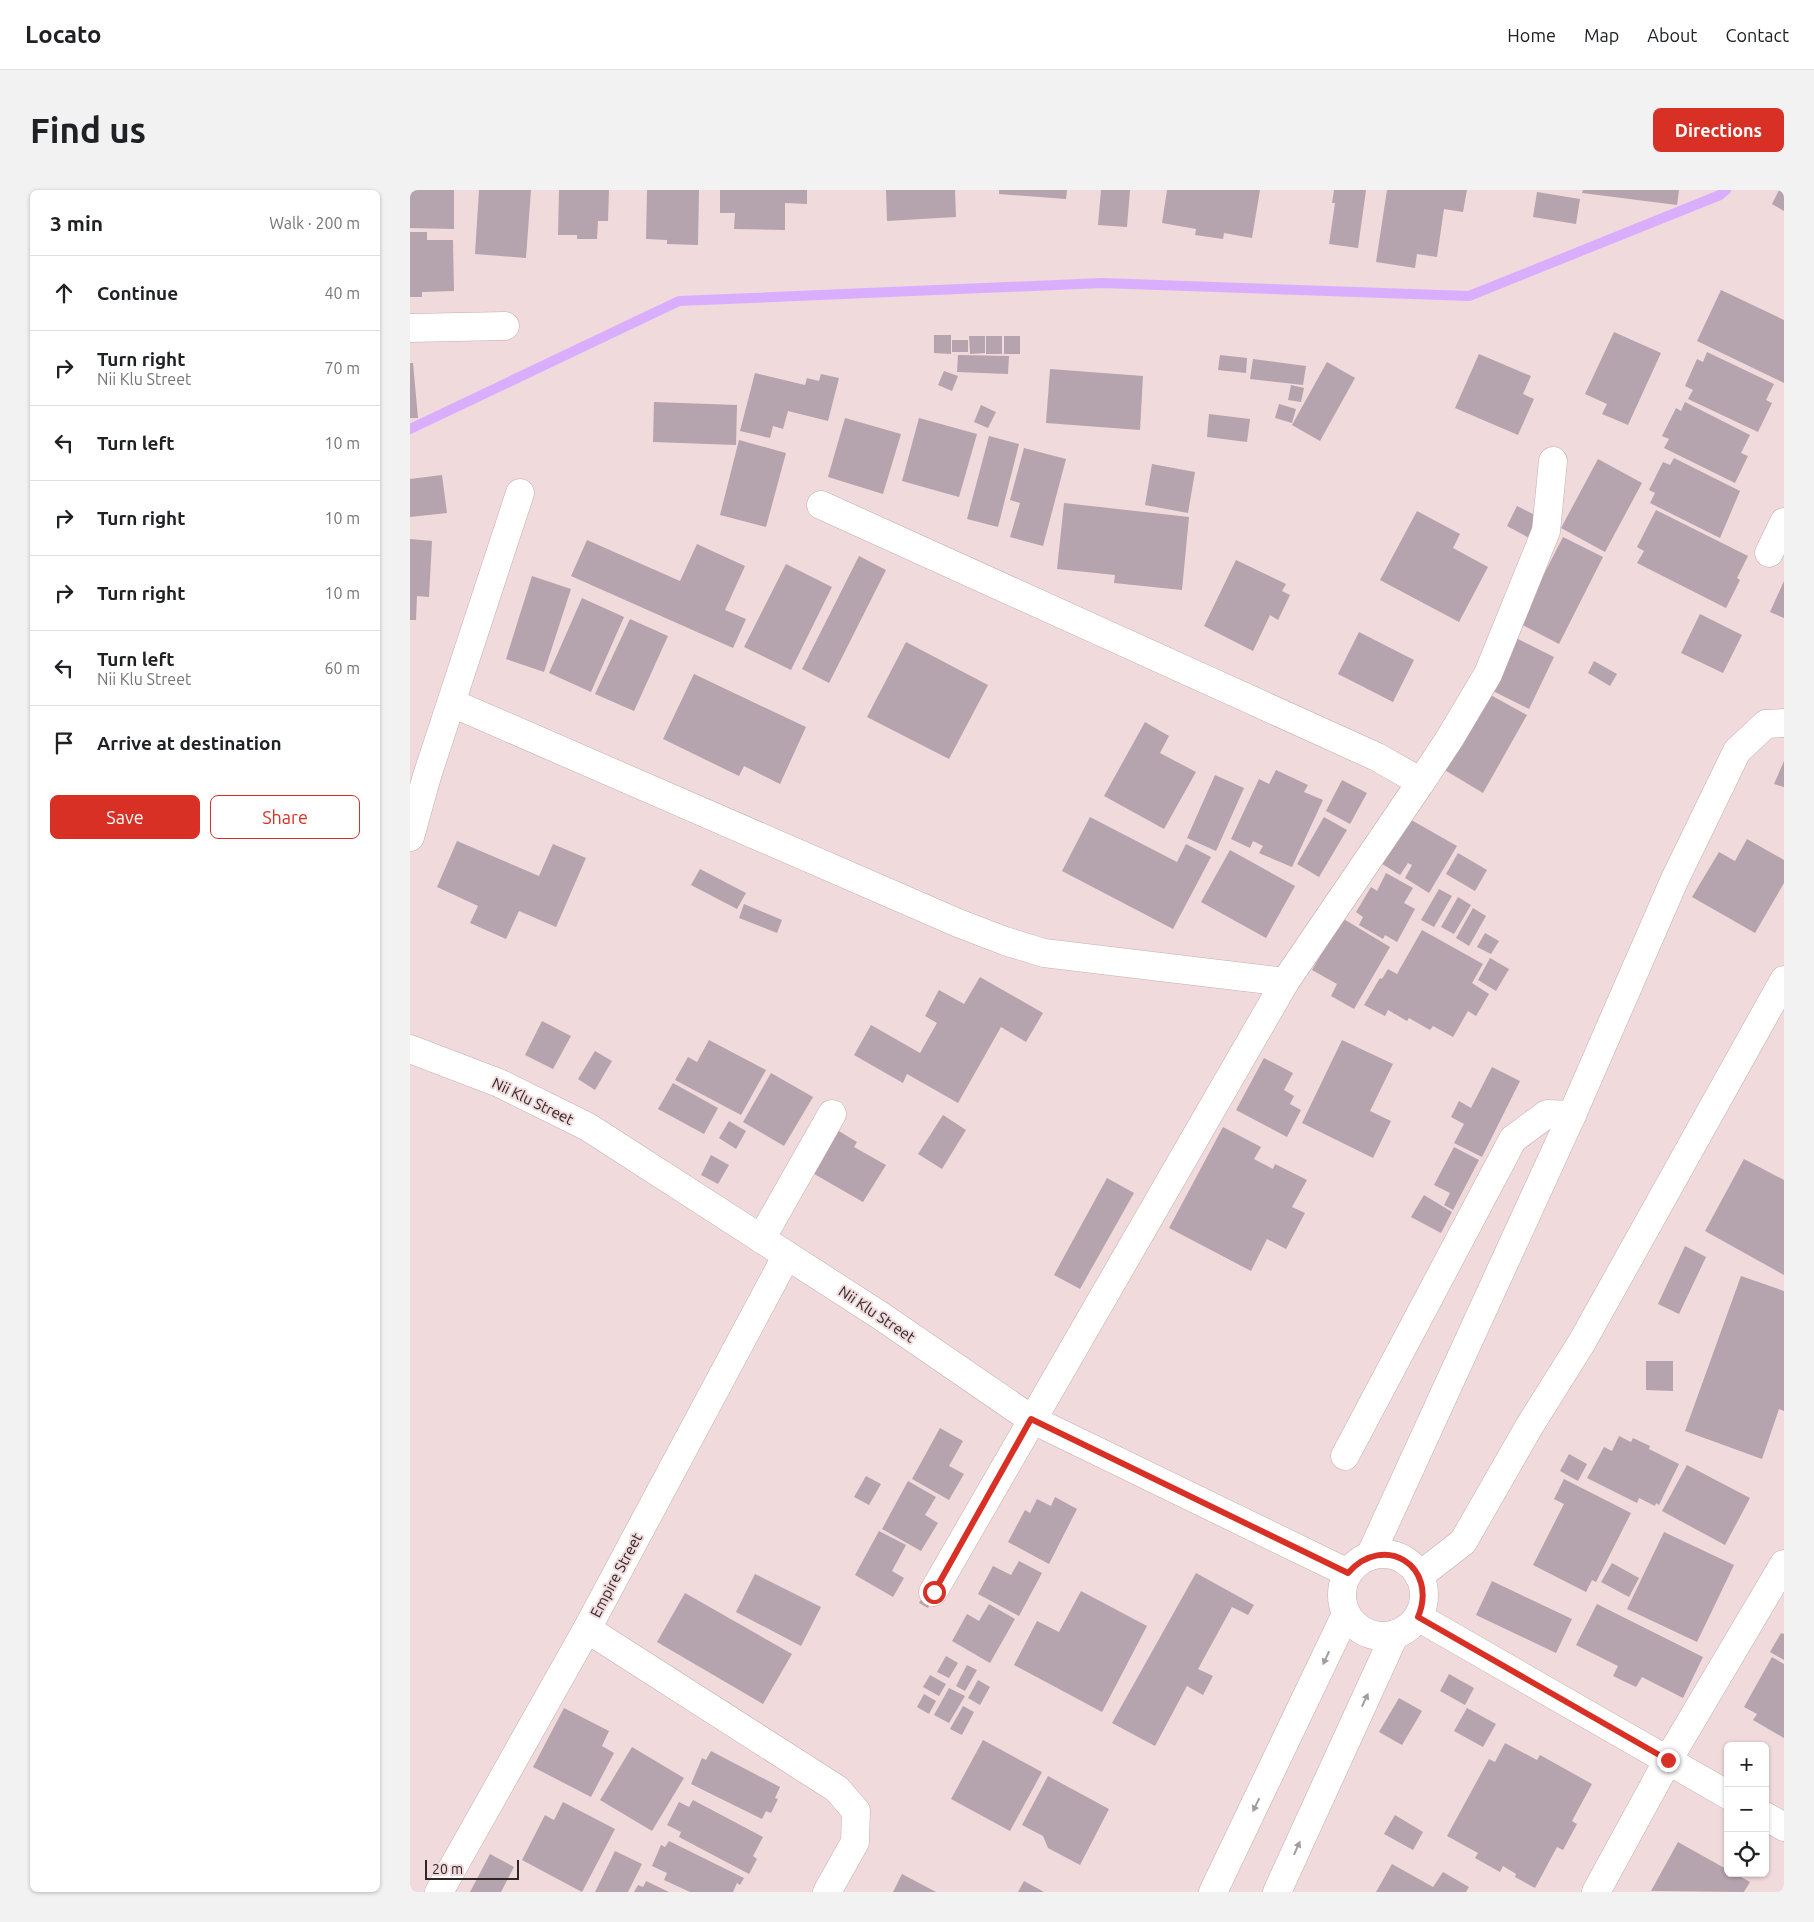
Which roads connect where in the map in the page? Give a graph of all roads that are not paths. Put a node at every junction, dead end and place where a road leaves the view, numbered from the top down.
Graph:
1 (506, 326) dead end
2 (410, 328) edge
3 (1553, 461) dead end
4 (520, 493) dead end
5 (821, 505) dead end
6 (1784, 522) edge
7 (1769, 553) dead end
8 (452, 703) junction
9 (1784, 723) edge
10 (419, 775) edge
11 (1421, 782) junction
12 (410, 837) edge
13 (1784, 980) edge
14 (1285, 982) junction
15 (410, 1049) edge
16 (832, 1114) dead end
17 (1572, 1115) junction
18 (761, 1239) junction
19 (787, 1255) junction
20 (1031, 1419) junction
21 (1345, 1456) dead end
22 (1370, 1556) junction
23 (1784, 1564) edge
24 (1348, 1573) junction
25 (1419, 1576) junction
26 (934, 1592) dead end
27 (1346, 1614) junction
28 (1418, 1617) junction
29 (587, 1629) junction
30 (1395, 1634) junction
31 (1668, 1760) junction
32 (1724, 1792) edge
33 (1769, 1818) edge
34 (1784, 1827) edge
35 (439, 1892) edge
36 (827, 1892) edge
37 (1213, 1892) edge
38 (1277, 1892) edge
39 (1596, 1892) edge

1 - 2 street
3 - 11 street
4 - 8 street
5 - 11 street
6 - 7 street
8 - 10 street
8 - 14 street
9 - 17 street
10 - 12 street
11 - 14 street
13 - 25 street
14 - 20 street
15 - 18 street, Nii Klu Street
16 - 18 street
17 - 21 street
17 - 22 street
18 - 19 street, Nii Klu Street
19 - 20 street, Nii Klu Street
19 - 29 street, Empire Street
20 - 24 street, Nii Klu Street
20 - 26 street
22 - 24 street
22 - 25 street
23 - 31 street
24 - 27 street
25 - 28 street
27 - 30 street
27 -> 37 street
28 - 30 street
28 - 31 street
29 - 35 street, Empire Street
29 - 36 street
38 -> 30 street
31 - 32 street
31 - 39 street
33 - 34 street

